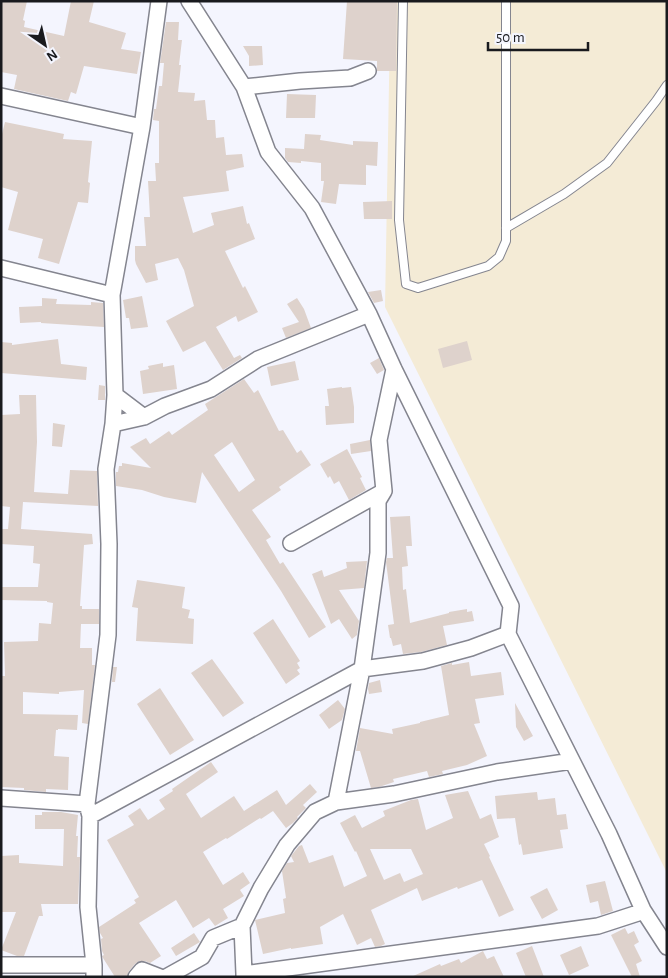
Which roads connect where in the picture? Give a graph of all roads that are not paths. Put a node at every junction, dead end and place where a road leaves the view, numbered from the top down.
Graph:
1 (159, 1) edge
2 (189, 1) edge
3 (403, 1) edge
4 (506, 1) edge
5 (368, 72) dead end
6 (667, 85) edge
7 (244, 87) junction
8 (1, 96) edge
9 (142, 127) junction
10 (506, 228) junction
11 (1, 268) edge
12 (112, 295) junction
13 (369, 314) junction
14 (394, 369) junction
15 (115, 395) junction
16 (144, 418) junction
17 (112, 424) junction
18 (384, 491) junction
19 (291, 543) dead end
20 (508, 634) junction
21 (362, 669) junction
22 (572, 761) junction
23 (1, 798) edge
24 (336, 802) junction
25 (89, 810) junction
26 (643, 910) junction
27 (242, 926) junction
28 (667, 947) edge
29 (1, 965) edge
30 (94, 971) edge
31 (244, 975) edge
32 (136, 977) edge
33 (160, 977) edge
34 (166, 977) edge

1 - 9 street
2 - 7 street
3 - 10 lane
4 - 10 lane
5 - 7 street
6 - 10 lane
7 - 13 street
8 - 9 street
9 - 12 street
11 - 12 street
12 - 15 street
13 - 14 street
13 - 16 street
14 - 18 street
14 - 20 street
15 - 16 street
15 - 17 street
16 - 17 street
17 - 25 street
18 - 19 street
18 - 21 street
20 - 21 street
20 - 22 street
21 - 24 street
21 - 25 street
22 - 24 street
22 - 26 street
23 - 25 street
24 - 27 street
25 - 30 street
26 - 28 street
26 - 31 street
27 - 31 street
27 - 34 street
29 - 30 street
32 - 33 street

